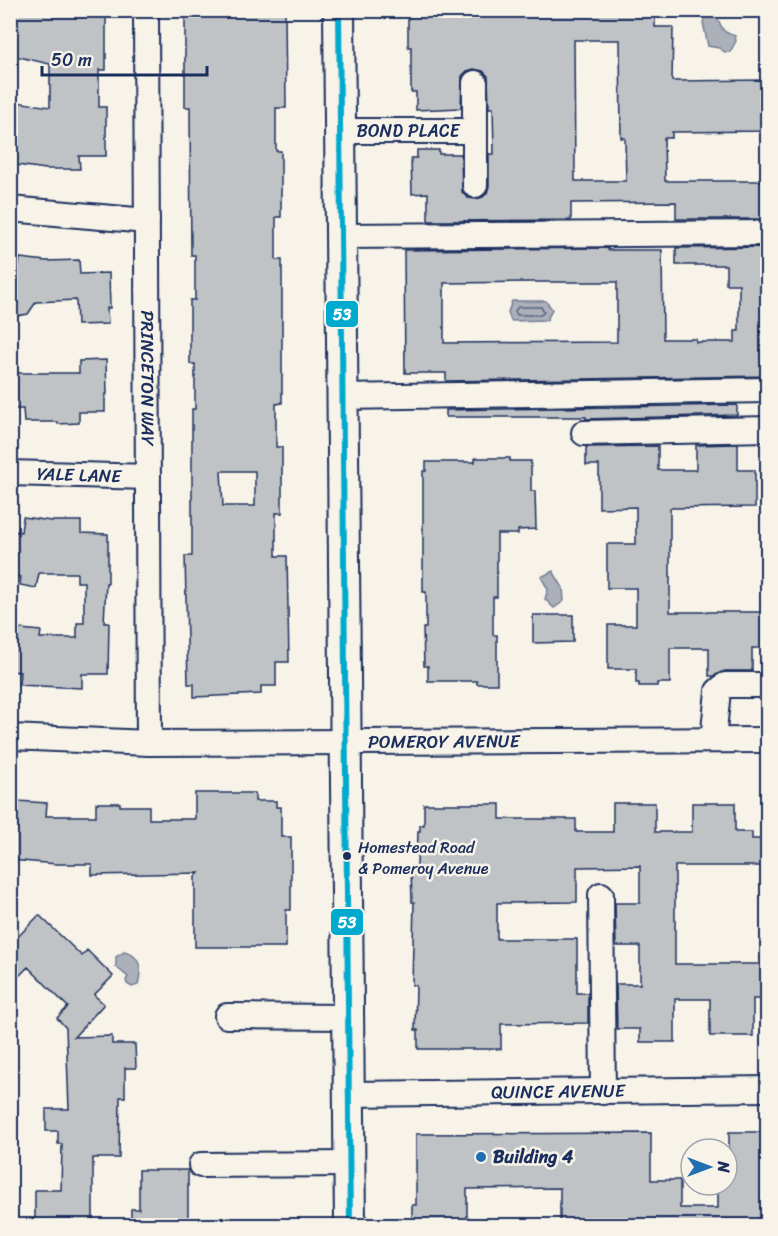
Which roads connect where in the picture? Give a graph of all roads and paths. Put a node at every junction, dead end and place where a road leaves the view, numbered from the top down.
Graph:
1 (146, 10) edge
2 (339, 10) edge
3 (475, 83) dead end
4 (340, 130) junction
5 (475, 131) junction
6 (475, 185) dead end
7 (10, 209) edge
8 (147, 221) junction
9 (768, 233) edge
10 (341, 236) junction
11 (768, 390) edge
12 (342, 397) junction
13 (768, 429) edge
14 (584, 433) dead end
15 (10, 473) edge
16 (148, 477) junction
17 (768, 685) edge
18 (10, 737) edge
19 (768, 740) edge
20 (713, 741) junction
21 (149, 743) junction
22 (345, 743) junction
23 (601, 895) dead end
24 (227, 1016) dead end
25 (348, 1017) junction
26 (768, 1089) edge
27 (603, 1092) junction
28 (348, 1094) junction
29 (349, 1164) junction
30 (201, 1165) dead end
31 (350, 1226) edge

1 - 8 street, PRINCETON WAY
2 - 4 main road
3 - 5 street, BOND PLACE
4 - 5 street, BOND PLACE
4 - 10 main road
5 - 6 street, BOND PLACE
7 - 8 street
8 - 16 street, PRINCETON WAY
9 - 10 street
10 - 12 main road
11 - 12 street
12 - 22 main road
13 - 14 street
15 - 16 street, YALE LANE
16 - 21 street, PRINCETON WAY
17 - 20 street
18 - 21 street, POMEROY AVENUE
19 - 20 street, POMEROY AVENUE
20 - 22 street, POMEROY AVENUE
21 - 22 street, POMEROY AVENUE
22 - 25 main road
23 - 27 street
24 - 25 street
25 - 28 main road
26 - 27 street, QUINCE AVENUE
27 - 28 street, QUINCE AVENUE
28 - 29 main road
29 - 30 street
29 - 31 main road

